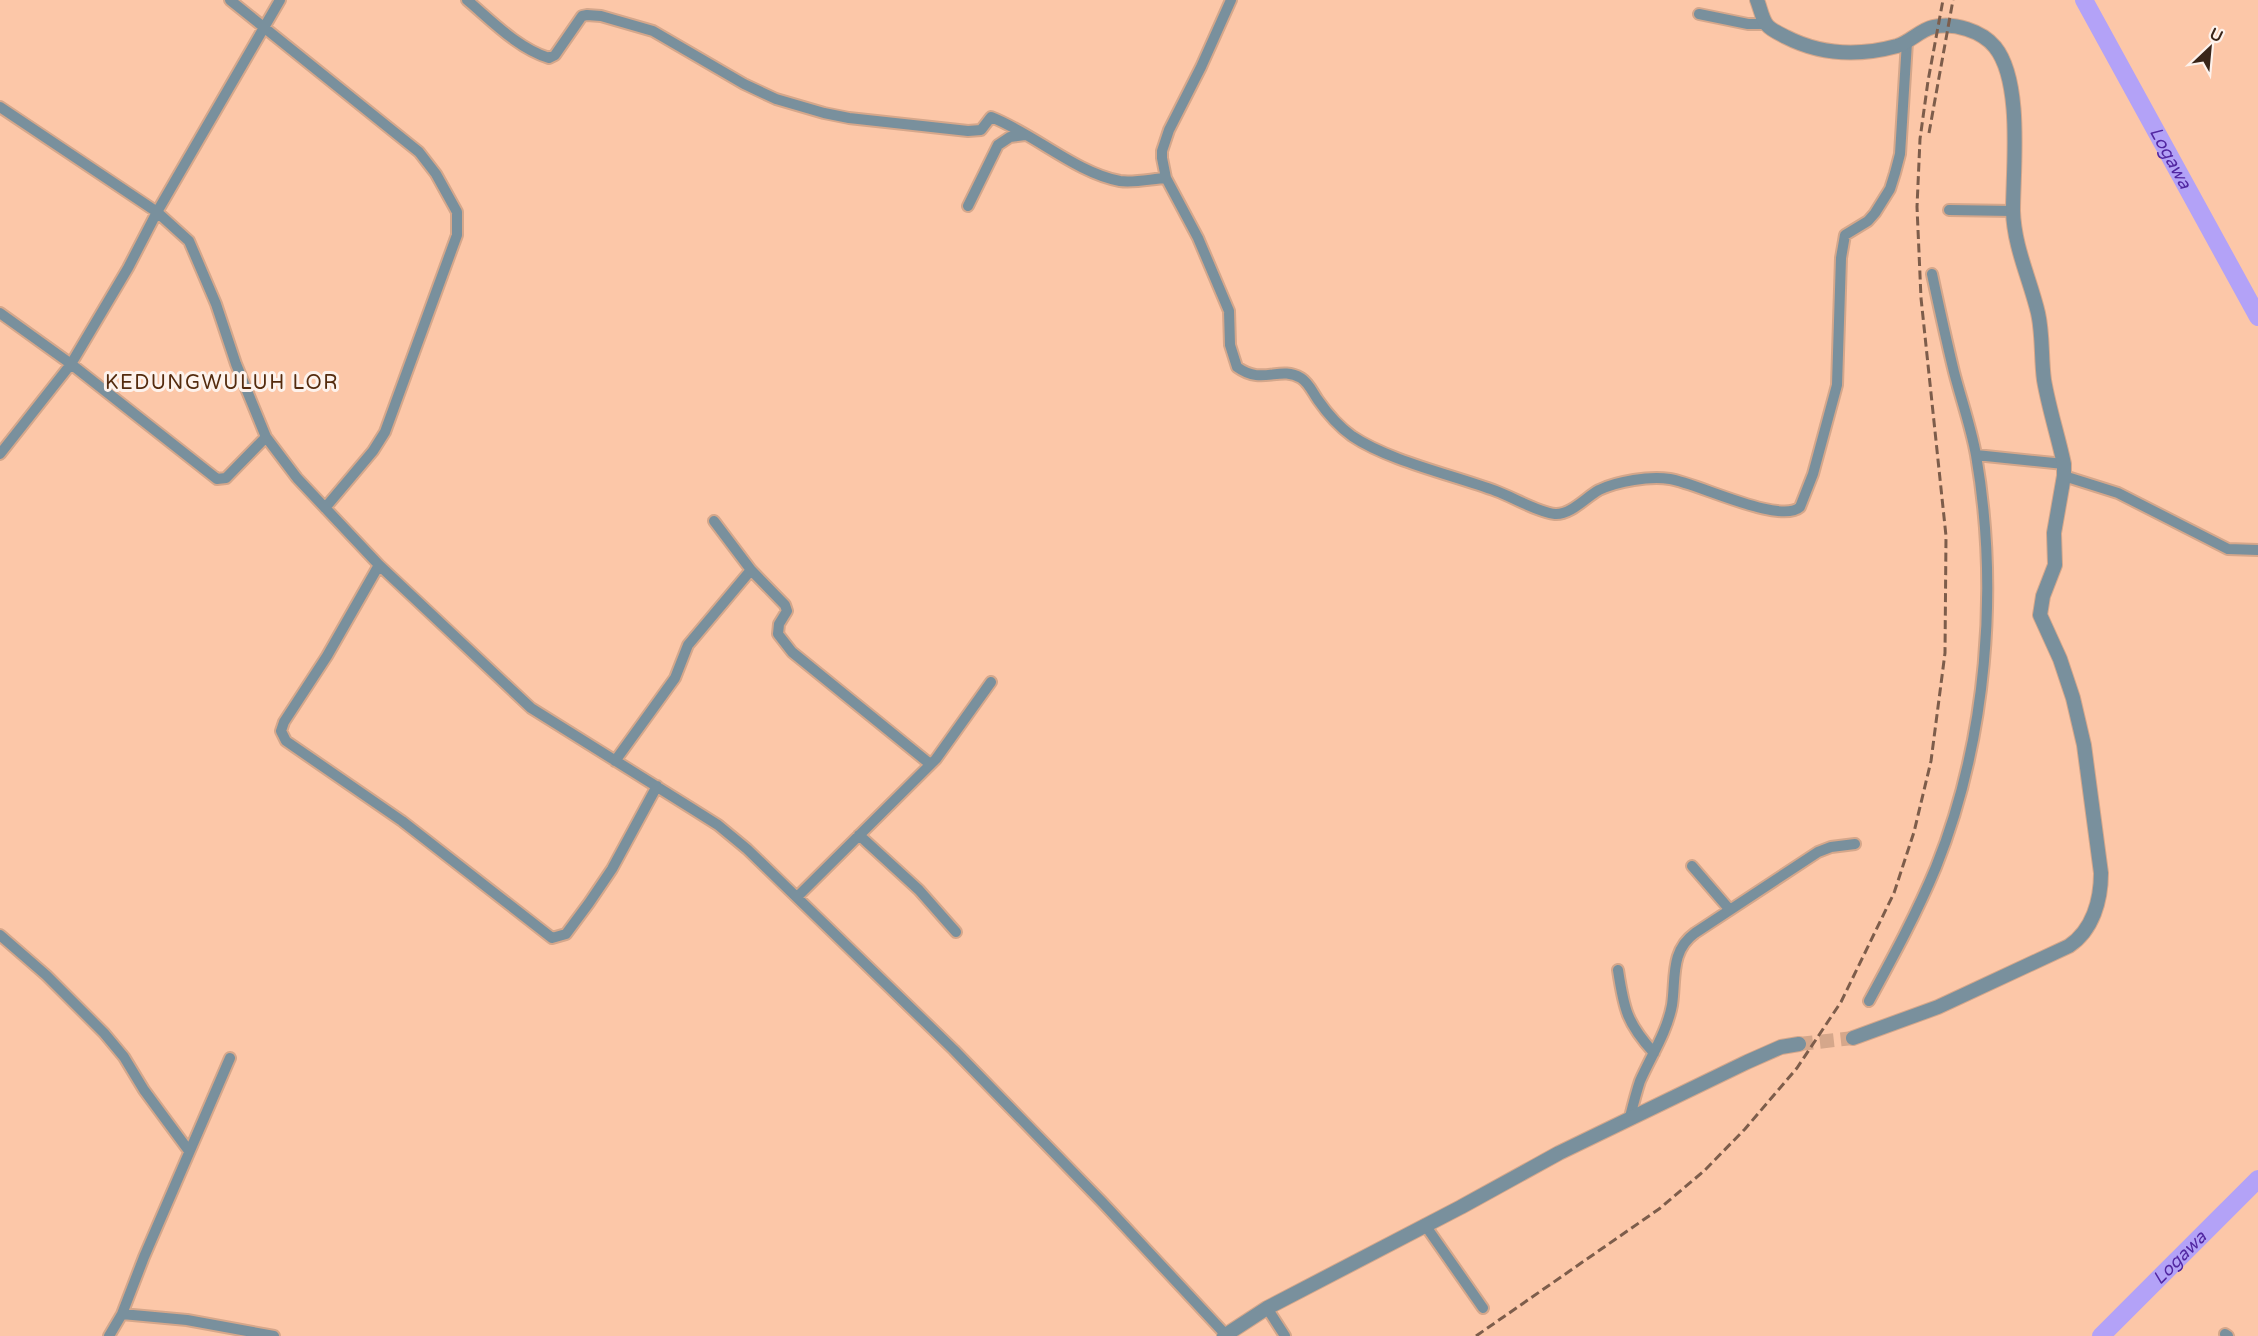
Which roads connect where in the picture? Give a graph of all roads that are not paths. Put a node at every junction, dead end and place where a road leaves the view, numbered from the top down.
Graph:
1 (230, 0) edge
2 (280, 0) edge
3 (467, 0) edge
4 (1231, 0) edge
5 (1757, 0) edge
6 (1699, 14) dead end
7 (1766, 24) junction
8 (264, 27) junction
9 (1906, 42) junction
10 (0, 107) edge
11 (1026, 135) junction
12 (1166, 178) junction
13 (968, 206) dead end
14 (1949, 210) dead end
15 (2013, 211) junction
16 (157, 212) junction
17 (1932, 274) dead end
18 (0, 313) edge
19 (71, 364) junction
20 (266, 437) junction
21 (0, 453) edge
22 (1976, 454) junction
23 (2064, 470) junction
24 (325, 508) junction
25 (714, 521) dead end
26 (2258, 550) edge
27 (379, 565) junction
28 (751, 570) junction
29 (991, 682) dead end
30 (615, 761) junction
31 (930, 764) junction
32 (657, 786) junction
33 (859, 836) junction
34 (1855, 844) dead end
35 (1692, 866) dead end
36 (797, 897) junction
37 (1730, 909) junction
38 (956, 932) dead end
39 (0, 935) edge
40 (1618, 970) dead end
41 (1869, 1001) dead end
42 (1853, 1038) tunnel mouth
43 (1799, 1044) tunnel mouth
44 (1654, 1053) junction
45 (230, 1058) dead end
46 (1630, 1117) junction
47 (189, 1151) junction
48 (1425, 1226) junction
49 (1267, 1308) junction
50 (1483, 1308) dead end
51 (122, 1314) junction
52 (1225, 1335) edge
53 (109, 1336) edge
54 (274, 1336) edge
55 (1285, 1336) edge

1 - 8 street
2 - 8 street
3 - 11 street
4 - 12 street
5 - 7 street
6 - 7 street
7 - 9 street
8 - 16 street
8 - 24 street
9 - 12 street
9 - 15 street
10 - 16 street
11 - 12 street
11 - 13 street
14 - 15 street
15 - 23 street
16 - 19 street
16 - 20 street
17 - 22 street
18 - 19 street
19 - 20 street
19 - 21 street
20 - 24 street
22 - 23 street
22 - 41 street
23 - 26 street
23 - 42 street
24 - 27 street
25 - 28 street
27 - 30 street
27 - 32 street
28 - 30 street
28 - 31 street
29 - 31 street
30 - 32 street
31 - 33 street
32 - 36 street
33 - 36 street
33 - 38 street
34 - 37 street
35 - 37 street
36 - 52 street
37 - 44 street
39 - 47 street
40 - 44 street
43 - 46 street
44 - 46 street
45 - 47 street
46 - 48 street
47 - 51 street
48 - 49 street
48 - 50 street
49 - 52 street
49 - 55 street
51 - 53 street
51 - 54 street

